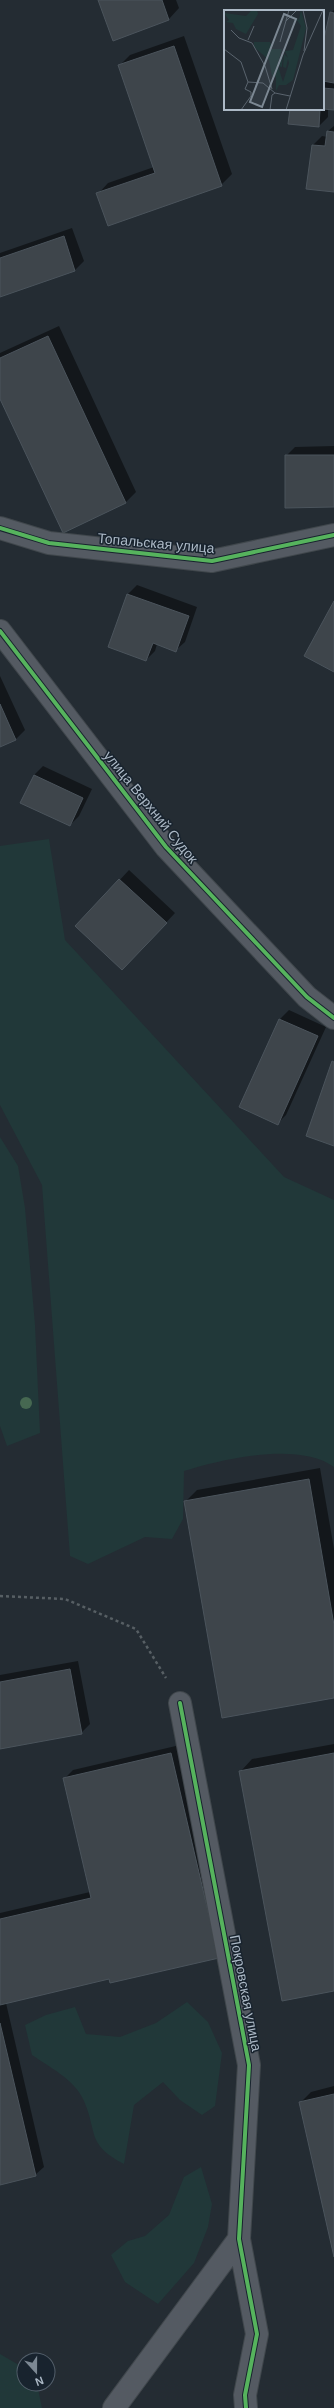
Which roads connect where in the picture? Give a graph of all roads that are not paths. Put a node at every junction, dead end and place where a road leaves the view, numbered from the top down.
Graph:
1 (0, 528) edge
2 (334, 534) edge
3 (0, 631) edge
4 (334, 1018) edge
5 (180, 1703) road end
6 (239, 2239) junction
7 (114, 2408) edge
8 (246, 2408) edge

1 - 2 street, Топальская улица
3 - 4 street, улица Верхний Судок
5 - 6 street, Покровская улица
6 - 7 street
6 - 8 street, Покровская улица

